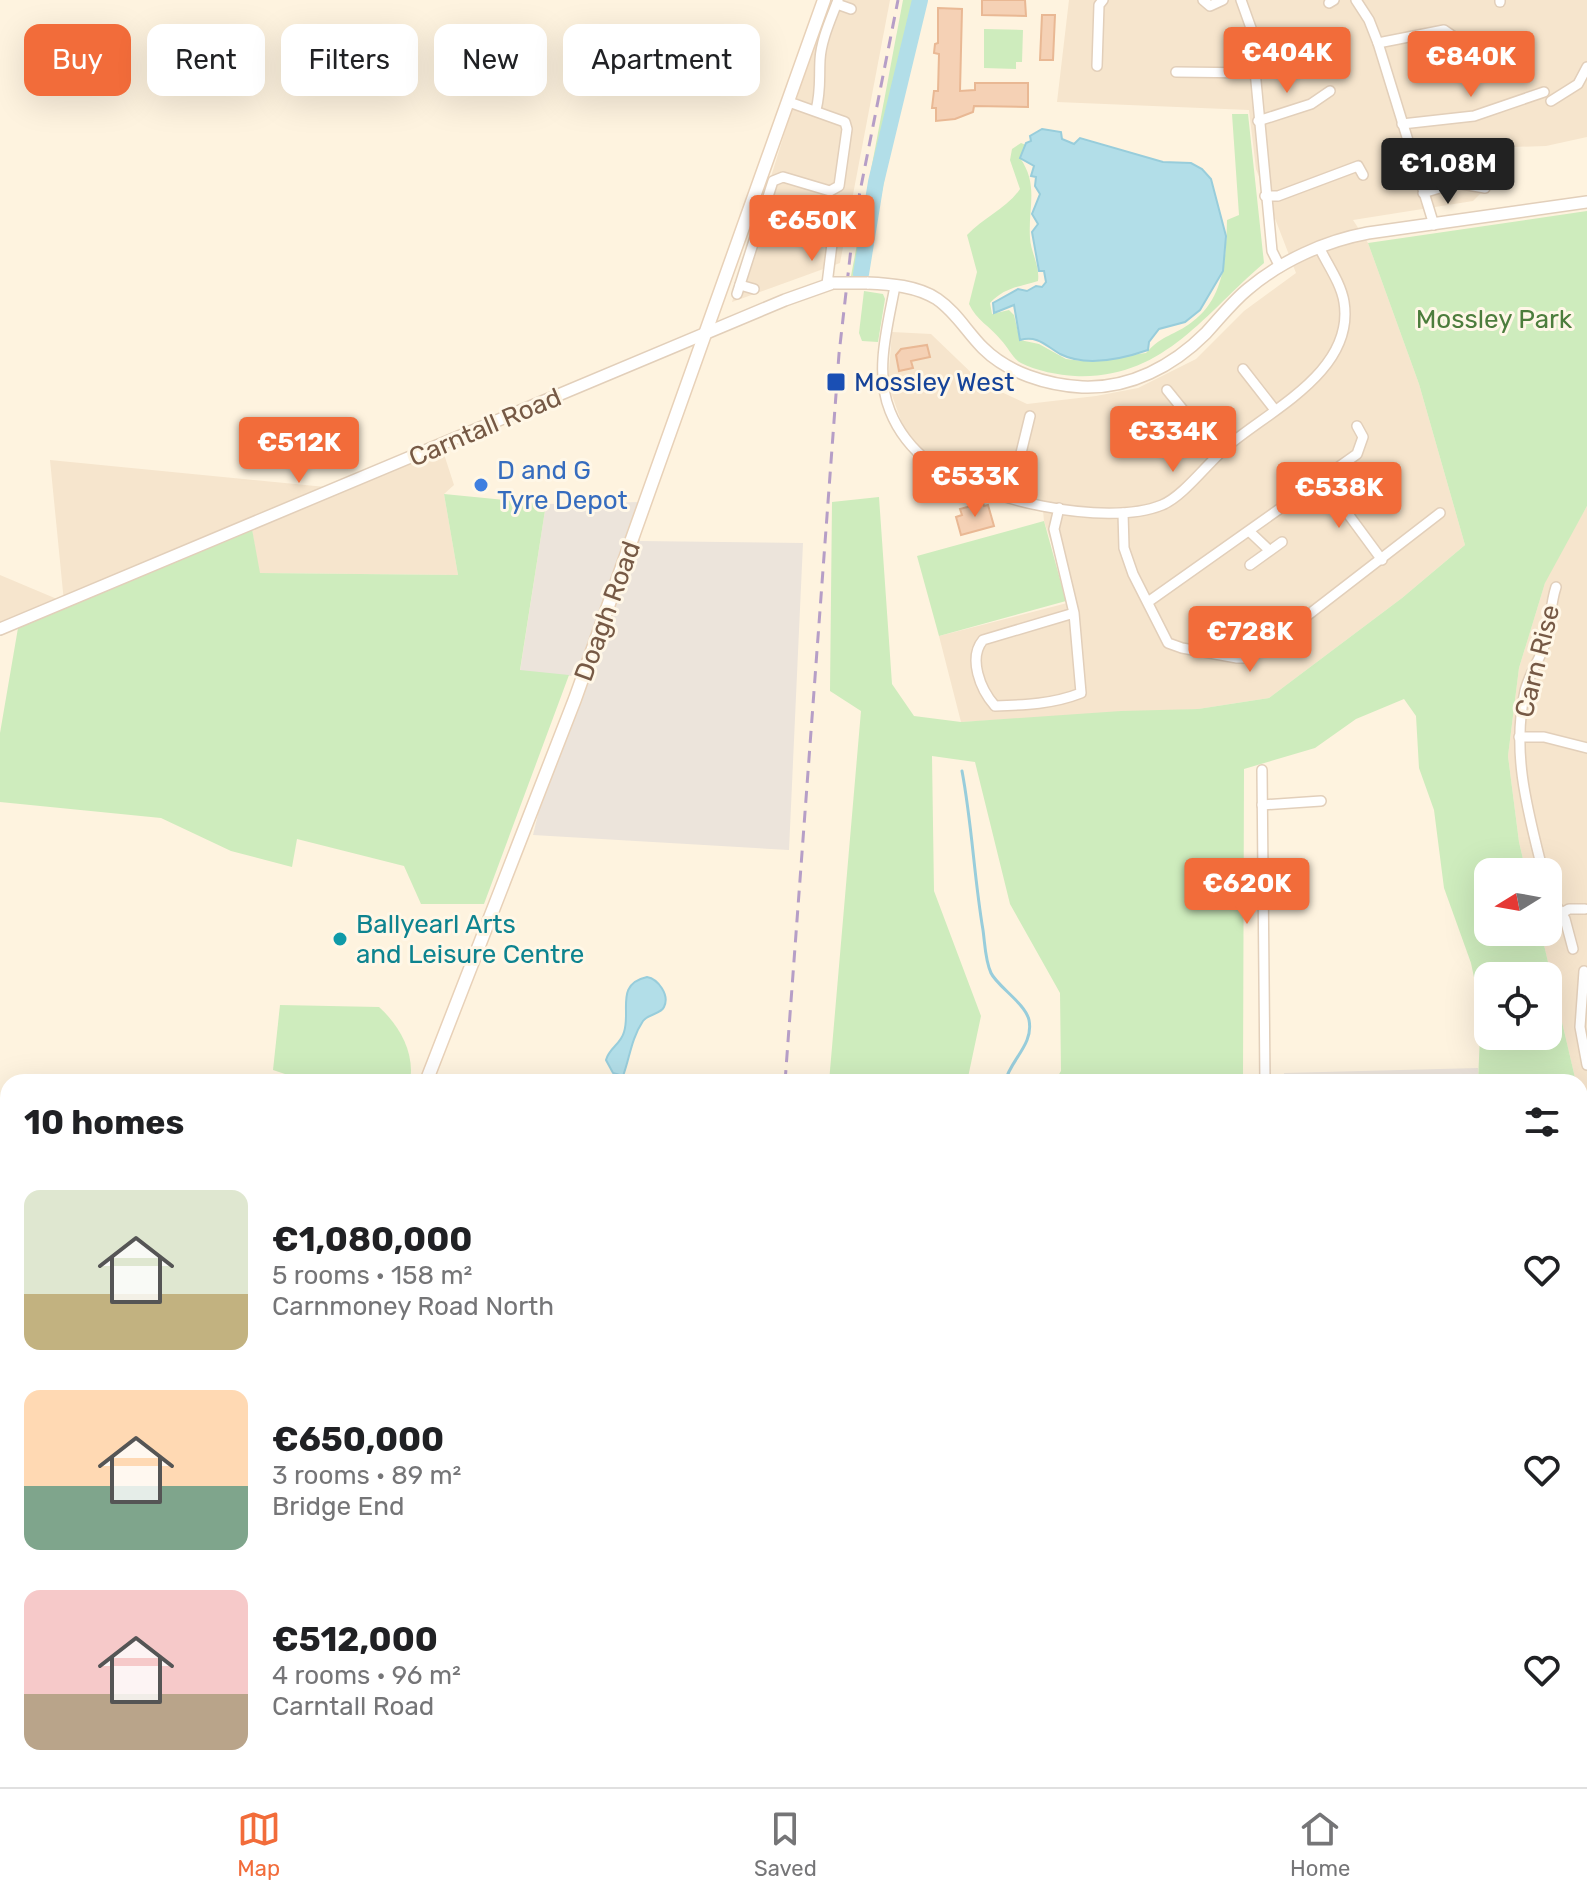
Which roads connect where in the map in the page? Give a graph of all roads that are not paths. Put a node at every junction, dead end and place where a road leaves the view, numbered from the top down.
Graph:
1 (1103, 0) edge
2 (1203, 0) edge
3 (1223, 0) edge
4 (1241, 0) edge
5 (1356, 0) edge
6 (833, 1) edge
7 (851, 9) dead end
8 (1457, 39) dead end
9 (1378, 43) junction
10 (1097, 66) dead end
11 (1587, 67) edge
12 (1176, 72) dead end
13 (1255, 73) junction
14 (1330, 91) dead end
15 (789, 102) junction
16 (816, 110) junction
17 (1258, 121) junction
18 (1402, 124) junction
19 (1363, 175) dead end
20 (1485, 188) dead end
21 (1423, 193) junction
22 (1265, 196) junction
23 (1587, 202) edge
24 (1434, 225) junction
25 (832, 244) dead end
26 (1319, 247) junction
27 (1280, 267) junction
28 (830, 284) junction
29 (895, 286) junction
30 (754, 289) dead end
31 (704, 336) junction
32 (1243, 369) dead end
33 (1167, 390) dead end
34 (1275, 410) junction
35 (1030, 416) dead end
36 (1357, 426) dead end
37 (1218, 453) junction
38 (1323, 480) junction
39 (1010, 498) junction
40 (1059, 508) junction
41 (1123, 513) junction
42 (1440, 513) dead end
43 (1250, 532) junction
44 (1282, 542) dead end
45 (1269, 550) junction
46 (1382, 560) junction
47 (1250, 565) dead end
48 (1556, 587) dead end
49 (1148, 602) junction
50 (1074, 613) junction
51 (0, 629) edge
52 (1519, 737) junction
53 (1587, 748) edge
54 (1262, 770) dead end
55 (1321, 801) dead end
56 (1262, 805) junction
57 (1540, 858) edge
58 (1585, 909) dead end
59 (1562, 913) joint
60 (1573, 949) dead end
61 (1584, 971) dead end
62 (1587, 1065) edge
63 (429, 1074) edge
64 (1265, 1074) edge

1 - 10 street
2 - 3 street
4 - 13 street
5 - 9 street
6 - 7 street
6 - 15 main road, Doagh Road
6 - 16 street
8 - 9 street
9 - 18 street
11 - 18 street
12 - 13 street
13 - 17 street
14 - 17 street
15 - 16 street
15 - 31 main road, Doagh Road
16 - 30 street
17 - 22 street
18 - 21 street
19 - 22 street
20 - 21 street
21 - 24 street
22 - 27 street
23 - 24 street
24 - 26 street
25 - 28 street
26 - 27 street
26 - 34 street
27 - 29 street
28 - 29 street, bridge
28 - 31 street, Carntall Road
29 - 39 street
31 - 51 street, Carntall Road
31 - 63 main road, Doagh Road
32 - 34 street
33 - 37 street
34 - 37 street
35 - 39 street
36 - 38 street
37 - 41 street
38 - 43 street
38 - 46 street
39 - 40 street
40 - 41 street
40 - 50 street
41 - 49 street
42 - 46 street
43 - 45 street
43 - 49 street
44 - 45 street
45 - 47 street
46 - 49 street
48 - 52 street, Carn Rise
50 - 50 street
52 - 53 street
52 - 57 street, Carn Rise
54 - 56 street
55 - 56 street
56 - 64 street
58 - 59 street
59 - 60 street
61 - 62 street

